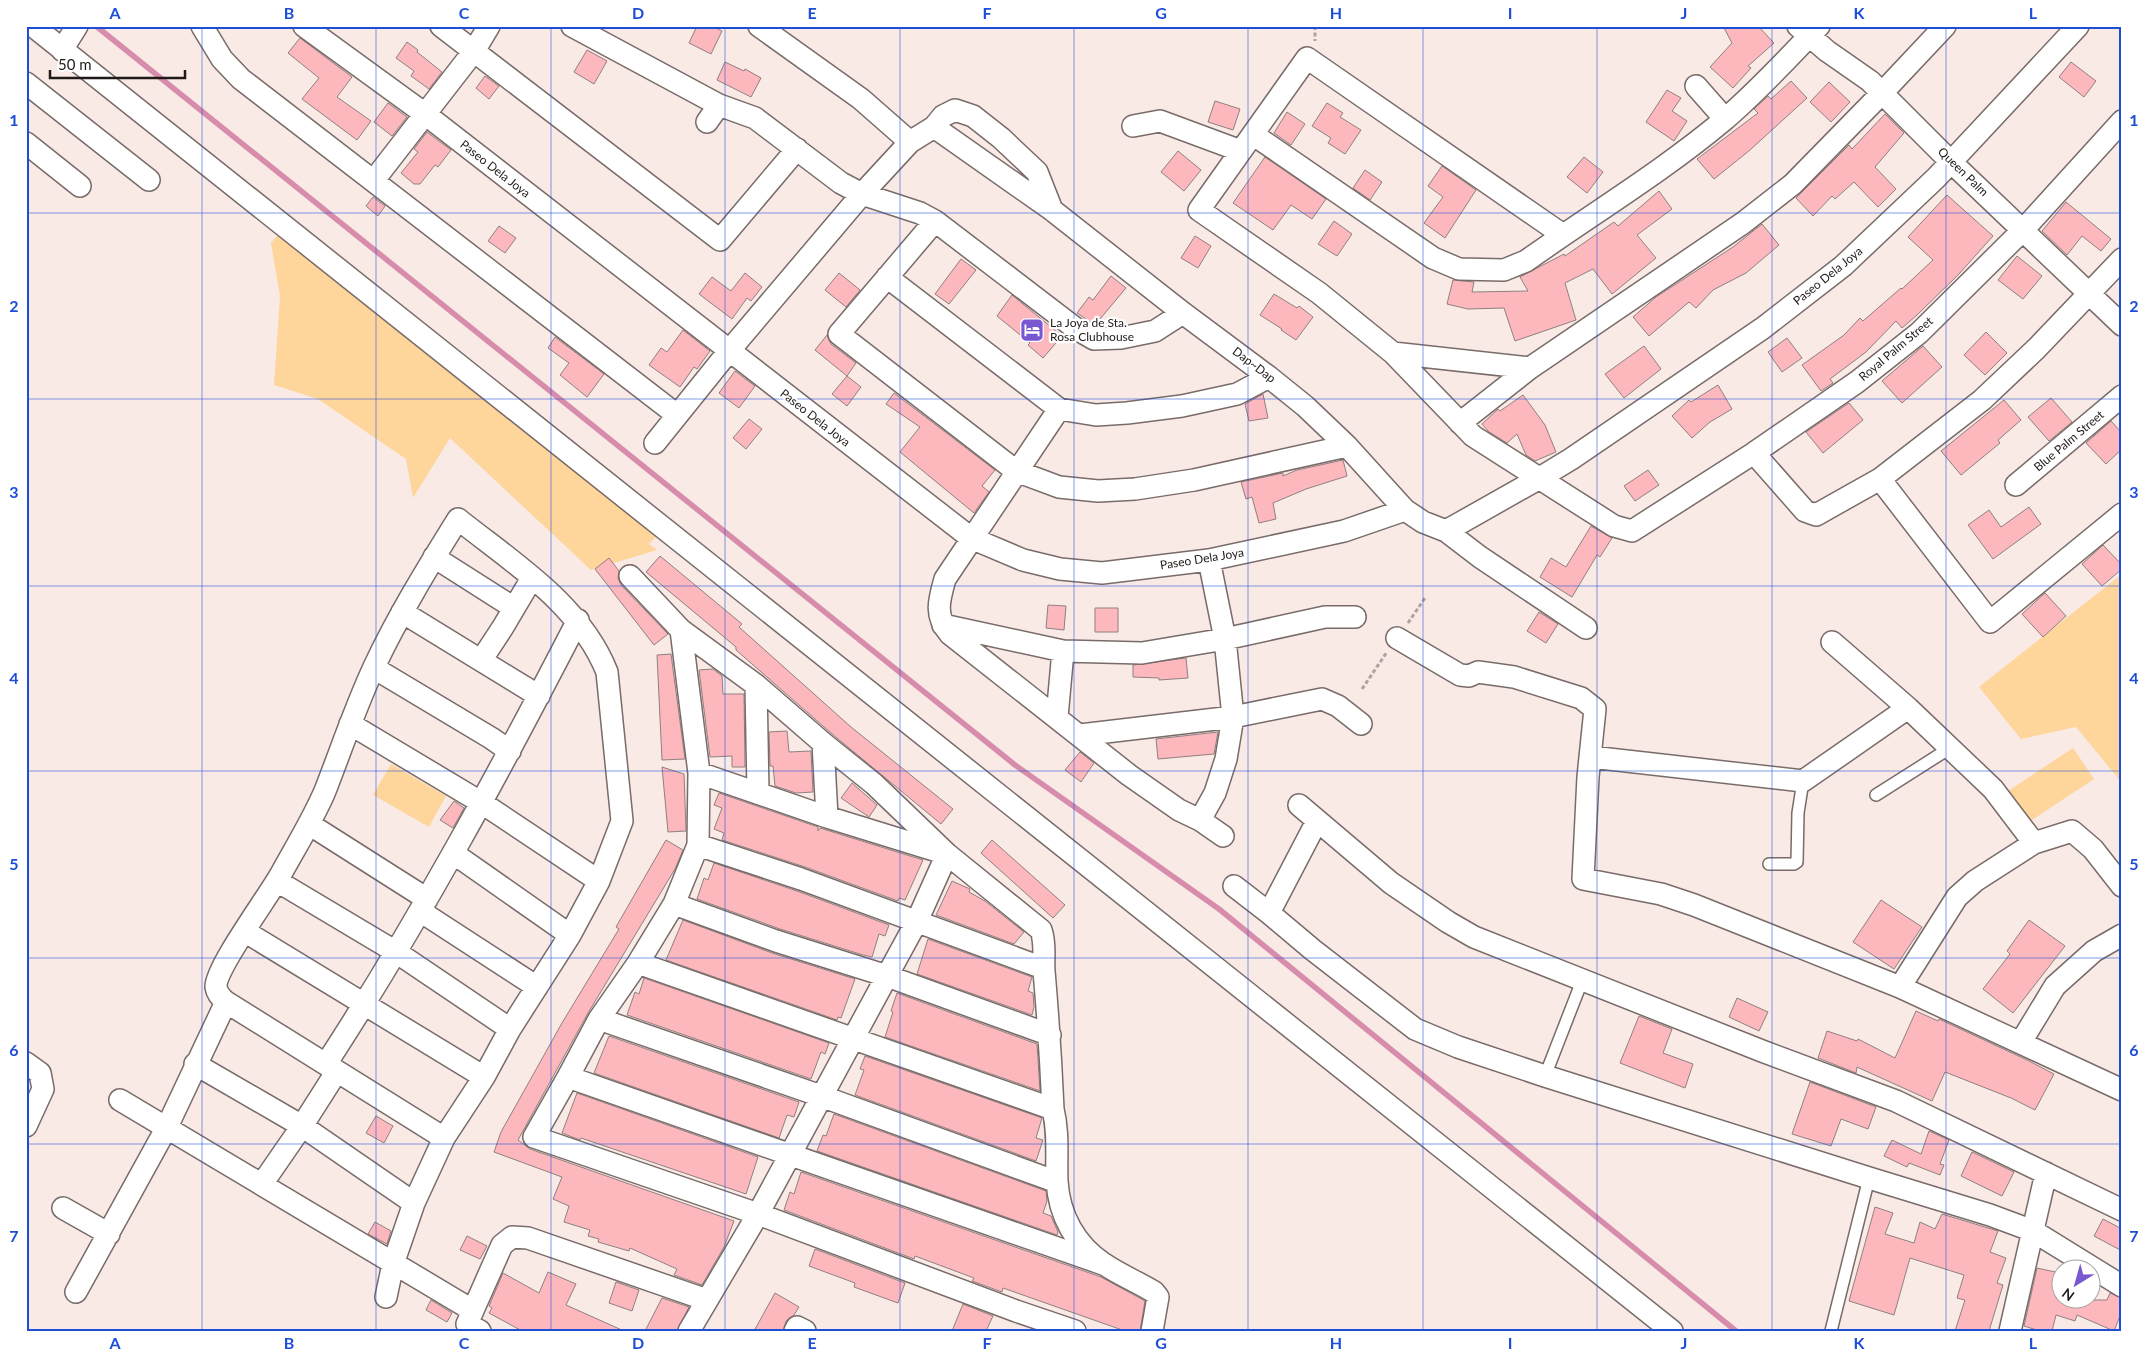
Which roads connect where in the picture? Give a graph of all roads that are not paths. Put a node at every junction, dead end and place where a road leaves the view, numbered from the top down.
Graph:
1 (33, 26) edge
2 (202, 26) edge
3 (304, 26) edge
4 (441, 26) edge
5 (489, 26) edge
6 (572, 26) edge
7 (759, 26) edge
8 (1945, 26) edge
9 (2078, 26) edge
10 (1808, 30) edge
11 (69, 39) edge
12 (474, 51) junction
13 (26, 83) edge
14 (1696, 86) dead end
15 (1882, 94) junction
16 (425, 114) junction
17 (1725, 119) junction
18 (2122, 121) edge
19 (1132, 126) dead end
20 (934, 127) junction
21 (910, 142) junction
22 (26, 143) edge
23 (1248, 143) junction
24 (797, 150) junction
25 (1951, 162) junction
26 (149, 180) dead end
27 (374, 180) junction
28 (80, 186) dead end
29 (862, 194) junction
30 (1052, 210) junction
31 (935, 221) junction
32 (2023, 230) junction
33 (1562, 235) junction
34 (2122, 259) edge
35 (887, 277) junction
36 (2090, 294) junction
37 (1182, 313) junction
38 (2122, 325) edge
39 (729, 351) junction
40 (1393, 353) junction
41 (1530, 368) junction
42 (1269, 377) junction
43 (2122, 396) edge
44 (1059, 409) junction
45 (677, 415) junction
46 (1460, 424) junction
47 (655, 443) dead end
48 (1347, 446) junction
49 (1754, 453) junction
50 (1016, 471) junction
51 (1538, 479) junction
52 (1880, 479) junction
53 (2016, 486) dead end
54 (1406, 510) junction
55 (2122, 514) edge
56 (1446, 530) junction
57 (971, 538) junction
58 (434, 557) junction
59 (1209, 560) junction
60 (630, 576) dead end
61 (532, 578) junction
62 (514, 608) junction
63 (402, 612) junction
64 (1354, 617) dead end
65 (578, 620) junction
66 (942, 625) junction
67 (1586, 628) dead end
68 (681, 630) junction
69 (1397, 638) dead end
70 (1225, 639) junction
71 (1832, 642) dead end
72 (1063, 651) junction
73 (482, 659) junction
74 (374, 668) junction
75 (756, 685) junction
76 (539, 696) junction
77 (1908, 708) junction
78 (1056, 717) junction
79 (1233, 717) junction
80 (350, 724) junction
81 (1361, 724) dead end
82 (1080, 735) junction
83 (823, 743) junction
84 (1950, 748) junction
85 (510, 751) junction
86 (1591, 757) junction
87 (699, 773) junction
88 (1803, 781) junction
89 (758, 792) junction
90 (1876, 795) dead end
91 (482, 803) junction
92 (1299, 805) dead end
93 (827, 817) junction
94 (1200, 820) junction
95 (1317, 821) junction
96 (309, 824) junction
97 (1223, 836) dead end
98 (2034, 843) junction
99 (698, 845) junction
100 (453, 853) junction
101 (947, 854) junction
102 (1769, 864) dead end
103 (277, 881) junction
104 (599, 881) junction
105 (1234, 886) dead end
106 (2122, 886) edge
107 (674, 904) junction
108 (423, 905) junction
109 (1269, 913) junction
110 (917, 921) junction
111 (244, 931) junction
112 (570, 935) junction
113 (2122, 935) edge
114 (396, 952) junction
115 (638, 963) junction
116 (1044, 968) junction
117 (887, 976) junction
118 (1582, 981) junction
119 (537, 987) junction
120 (1900, 987) junction
121 (226, 1002) junction
122 (365, 1004) junction
123 (599, 1019) junction
124 (510, 1029) junction
125 (1050, 1035) junction
126 (853, 1039) junction
127 (2021, 1042) junction
128 (26, 1063) edge
129 (195, 1064) junction
130 (331, 1067) junction
131 (1545, 1076) junction
132 (568, 1077) junction
133 (484, 1078) junction
134 (2122, 1090) edge
135 (821, 1096) junction
136 (120, 1100) dead end
137 (1053, 1109) junction
138 (26, 1126) edge
139 (302, 1126) junction
140 (167, 1127) junction
141 (444, 1138) junction
142 (789, 1156) junction
143 (2046, 1173) junction
144 (1869, 1178) junction
145 (1058, 1182) junction
146 (262, 1184) junction
147 (414, 1203) junction
148 (63, 1208) dead end
149 (2122, 1210) edge
150 (758, 1214) junction
151 (2033, 1231) junction
152 (109, 1234) junction
153 (393, 1264) junction
154 (1102, 1264) junction
155 (2122, 1286) edge
156 (76, 1292) dead end
157 (386, 1297) dead end
158 (707, 1300) junction
159 (471, 1324) edge
160 (689, 1331) edge
161 (795, 1331) edge
162 (805, 1331) edge
163 (1075, 1331) edge
164 (1152, 1331) edge
165 (1672, 1331) edge
166 (1831, 1331) edge
167 (2010, 1331) edge

1 - 11 street
2 - 27 street
3 - 16 street, Paseo Dela Joya
4 - 12 street
5 - 12 street
6 - 24 street
7 - 21 street
8 - 15 street
9 - 25 street, Paseo Dela Joya
10 - 15 street, Queen Palm
10 - 17 street
11 - 165 street
12 - 16 street
12 - 24 street
13 - 26 street
14 - 17 street
15 - 25 street, Queen Palm
15 - 41 street
16 - 27 street
16 - 39 street, Paseo Dela Joya
17 - 33 street
18 - 32 street, Royal Palm Street
19 - 23 street
20 - 21 street
20 - 30 street, Dap~Dap
20 - 30 street
21 - 29 street
22 - 28 street
23 - 33 street
23 - 33 street
23 - 40 street
24 - 29 street
25 - 32 street, Queen Palm
25 - 51 street, Paseo Dela Joya
27 - 45 street
29 - 31 street
29 - 39 street
30 - 37 street, Dap~Dap
31 - 35 street
31 - 37 street
32 - 36 street, Queen Palm
32 - 49 street, Royal Palm Street
34 - 36 street
35 - 44 street
35 - 50 street
36 - 38 street, Queen Palm
36 - 52 street
37 - 42 street, Dap~Dap
39 - 45 street
39 - 57 street, Paseo Dela Joya
40 - 41 street
40 - 46 street
41 - 46 street
42 - 44 street
42 - 48 street, Dap~Dap
43 - 53 street, Blue Palm Street
44 - 50 street
45 - 47 street
46 - 51 street
48 - 50 street
48 - 54 street, Dap~Dap
49 - 51 street, Royal Palm Street
49 - 52 street
50 - 57 street
51 - 56 street, Paseo Dela Joya
52 - 55 street
54 - 56 street, Dap~Dap
54 - 59 street, Paseo Dela Joya
56 - 67 street, Dap~Dap
57 - 59 street, Paseo Dela Joya
57 - 66 street
58 - 61 street
58 - 62 street
58 - 63 street
59 - 70 street
60 - 68 street
61 - 62 street
61 - 65 street
62 - 73 street
63 - 73 street
63 - 74 street
64 - 70 street
65 - 76 street
65 - 104 street
66 - 72 street
66 - 78 street
68 - 75 street
68 - 87 street
69 - 86 street
70 - 72 street
70 - 79 street
71 - 77 street
72 - 78 street
73 - 76 street
74 - 80 street
74 - 85 street
75 - 83 street
75 - 89 street
76 - 85 street
77 - 84 street
77 - 88 street
78 - 82 street
79 - 81 street
79 - 82 street
79 - 94 street
80 - 91 street
80 - 96 street
82 - 94 street
83 - 93 street
83 - 101 street
84 - 90 lane
84 - 98 street
85 - 91 street
86 - 88 street
86 - 120 street
87 - 89 street
87 - 99 street
88 - 102 lane
89 - 93 street
91 - 100 street
91 - 104 street
92 - 95 street
93 - 101 street
94 - 97 street
95 - 109 street
95 - 118 street
96 - 103 street
96 - 108 street
98 - 106 street
98 - 120 street
99 - 107 street
99 - 110 street
100 - 108 street
100 - 112 street
101 - 110 street
101 - 116 street
103 - 111 street
103 - 114 street
104 - 112 street
105 - 109 street
107 - 115 street
107 - 117 street
108 - 114 street
108 - 119 street
109 - 131 street
110 - 116 street
110 - 117 street
111 - 121 street
111 - 122 street
112 - 119 street
113 - 127 street
114 - 122 street
114 - 124 street
115 - 123 street
115 - 126 street
116 - 125 street
117 - 125 street
117 - 126 street
118 - 131 lane
118 - 143 street
119 - 124 street
120 - 127 street
121 - 129 street
121 - 130 street
122 - 130 street
122 - 133 street
123 - 132 street
123 - 135 street
124 - 133 street
125 - 137 street
126 - 135 street
126 - 137 street
127 - 134 street
128 - 138 street
129 - 139 street
129 - 140 street
130 - 139 street
130 - 141 street
131 - 144 street
132 - 142 street
132 - 150 street
133 - 141 street
135 - 142 street
135 - 145 street
136 - 140 street
137 - 145 street
139 - 146 street
139 - 147 street
140 - 146 street
140 - 152 street
141 - 147 street
142 - 150 street
142 - 154 street
143 - 149 street
143 - 151 street
144 - 151 street
144 - 166 lane
145 - 154 street
146 - 153 street
147 - 153 street
148 - 152 street
150 - 158 street
150 - 163 street
151 - 155 street
151 - 167 street
152 - 156 street
153 - 157 street
153 - 159 street
154 - 164 street
158 - 159 street
158 - 160 street
161 - 162 street

